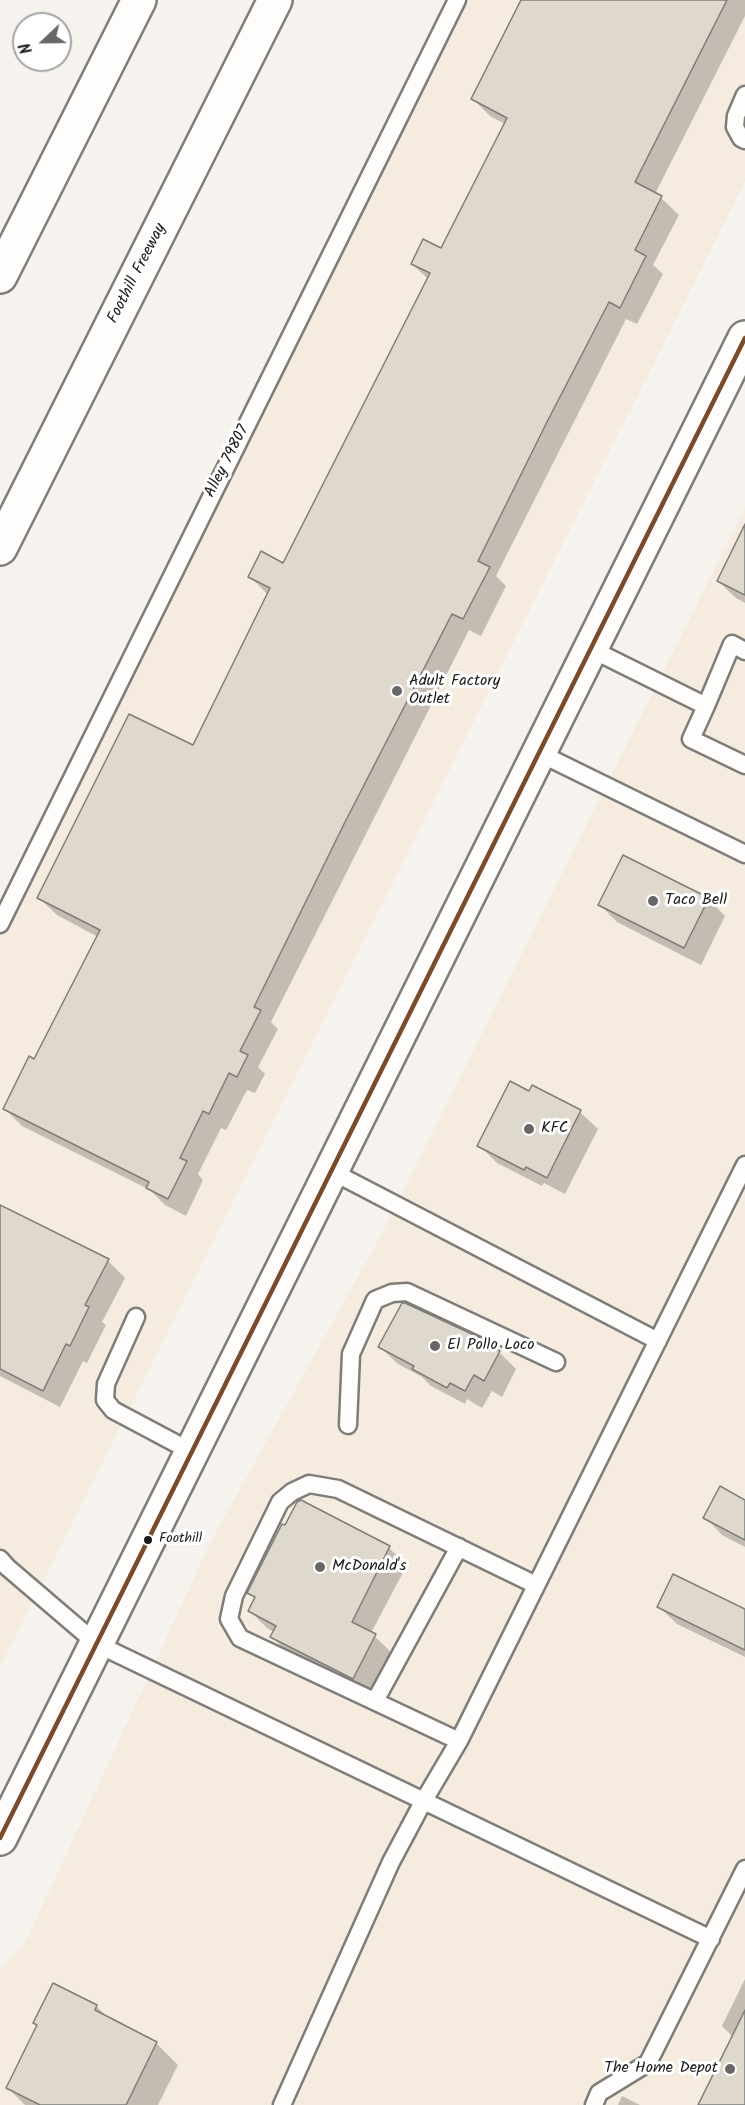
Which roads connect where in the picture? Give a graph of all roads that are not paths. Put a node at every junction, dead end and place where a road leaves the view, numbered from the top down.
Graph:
1 (139, 0) edge
2 (275, 0) edge
3 (457, 0) edge
4 (745, 95) edge
5 (745, 140) edge
6 (0, 276) edge
7 (745, 338) edge
8 (0, 548) edge
9 (591, 649) junction
10 (745, 651) edge
11 (706, 706) junction
12 (539, 753) junction
13 (745, 765) edge
14 (745, 854) edge
15 (0, 924) edge
16 (745, 1165) edge
17 (332, 1171) junction
18 (136, 1317) dead end
19 (658, 1341) junction
20 (555, 1362) dead end
21 (348, 1425) dead end
22 (192, 1452) junction
23 (459, 1548) junction
24 (0, 1559) edge
25 (536, 1585) junction
26 (97, 1644) junction
27 (375, 1701) junction
28 (459, 1741) junction
29 (423, 1802) junction
30 (0, 1838) edge
31 (745, 1869) edge
32 (711, 1939) junction
33 (282, 2105) edge
34 (594, 2105) edge

1 - 6 main road
2 - 8 main road, Foothill Freeway
3 - 15 lane, Alley 79807
4 - 5 lane
7 - 9 main road
9 - 11 lane
9 - 12 main road
10 - 11 lane
11 - 13 lane
12 - 14 lane
12 - 17 main road
16 - 19 lane
17 - 19 lane
17 - 22 main road
18 - 22 lane
19 - 25 lane
20 - 21 lane
22 - 26 main road
23 - 25 lane
23 - 27 lane
23 - 27 lane
24 - 26 lane
25 - 28 lane
26 - 29 lane
26 - 30 main road
27 - 28 lane
28 - 29 lane
29 - 32 lane
29 - 33 lane
31 - 32 lane
32 - 34 lane

